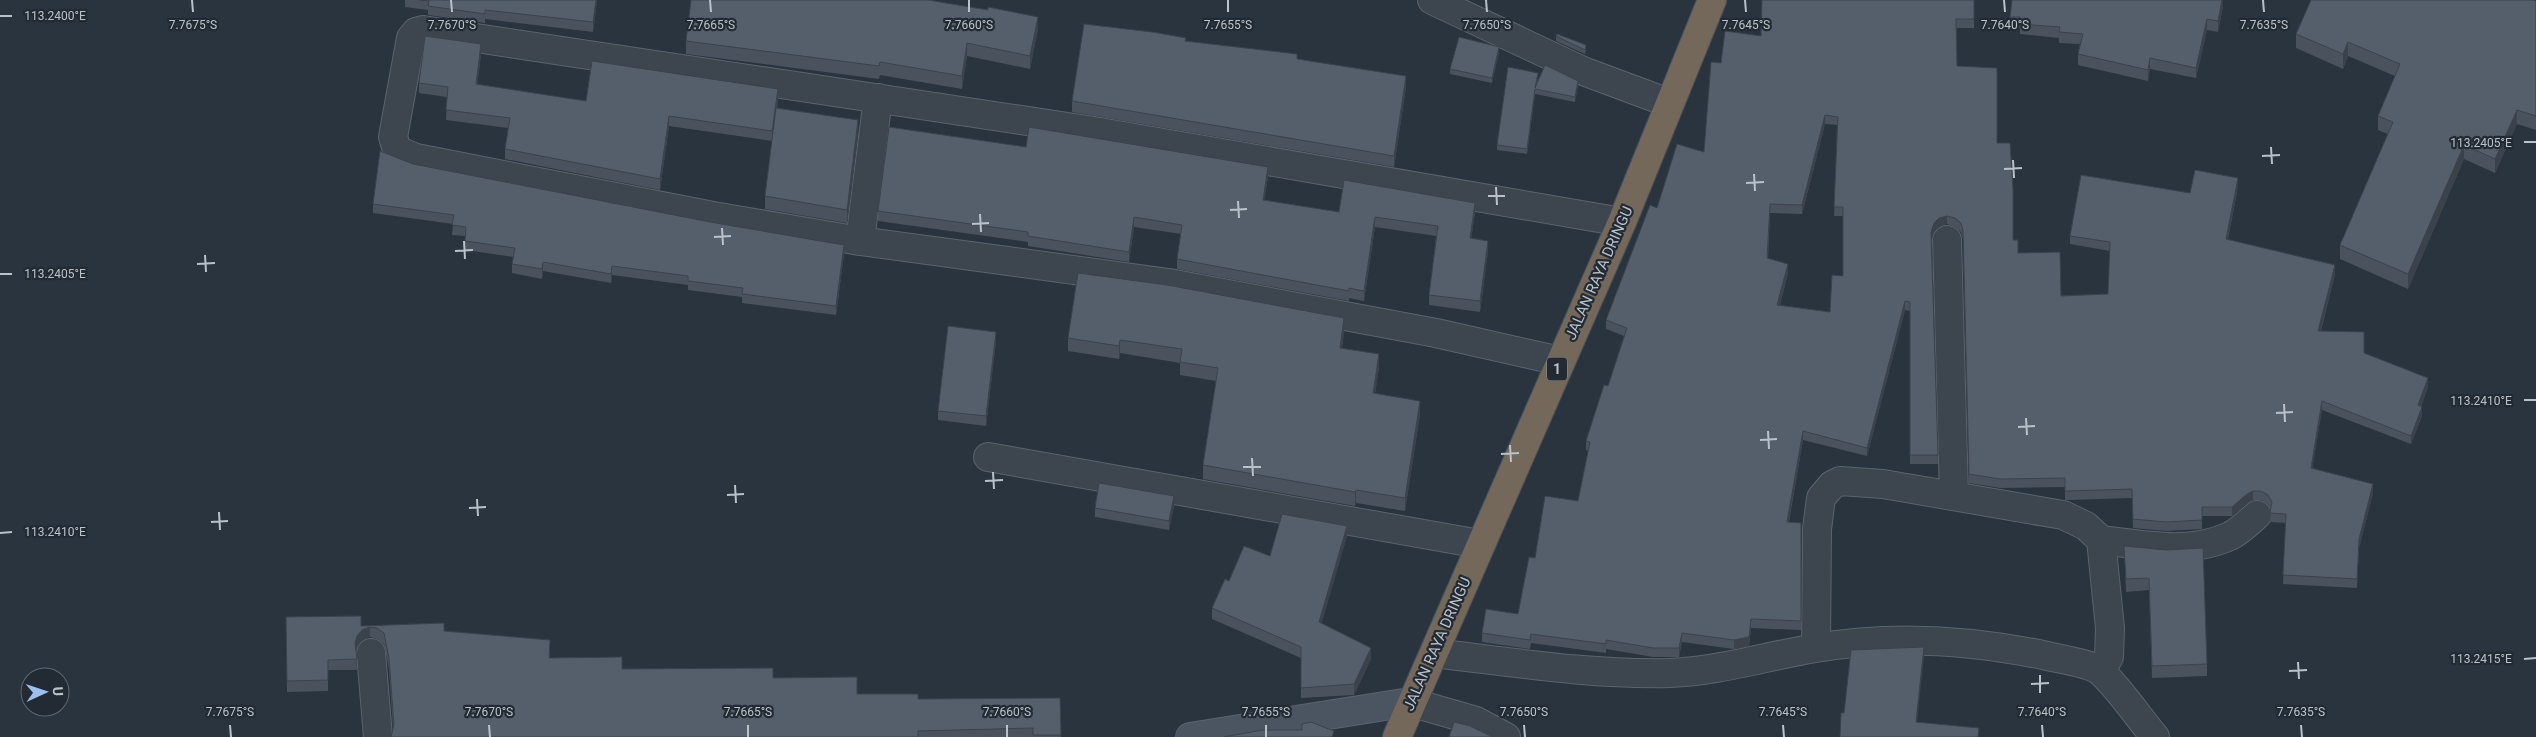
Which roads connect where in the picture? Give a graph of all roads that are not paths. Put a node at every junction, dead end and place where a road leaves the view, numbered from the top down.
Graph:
1 (1432, 0) edge
2 (1712, 0) edge
3 (878, 98) junction
4 (1669, 103) junction
5 (1622, 222) junction
6 (1947, 240) dead end
7 (860, 241) junction
8 (1560, 361) junction
9 (988, 457) dead end
10 (1954, 495) junction
11 (2257, 514) dead end
12 (2101, 540) junction
13 (1480, 544) junction
14 (1816, 648) junction
15 (371, 653) dead end
16 (1434, 653) junction
17 (2100, 671) junction
18 (1410, 702) junction
19 (378, 737) edge
20 (1190, 737) edge
21 (1397, 737) edge
22 (1506, 737) edge
23 (2155, 737) edge

1 - 4 street
2 - 4 highway, JALAN RAYA DRINGU / 1
3 - 5 street
3 - 7 street
3 - 7 street
4 - 5 highway, JALAN RAYA DRINGU / 1
5 - 8 highway, JALAN RAYA DRINGU / 1
6 - 10 street
7 - 8 street
8 - 13 highway, JALAN RAYA DRINGU / 1
9 - 13 street
10 - 12 street
10 - 14 street
11 - 12 street
12 - 17 street
13 - 16 highway, JALAN RAYA DRINGU / 1
14 - 16 street
14 - 17 street
15 - 19 street
16 - 18 highway, JALAN RAYA DRINGU / 1
17 - 23 street
18 - 20 street
18 - 21 highway, JALAN RAYA DRINGU / 1
18 - 22 street

